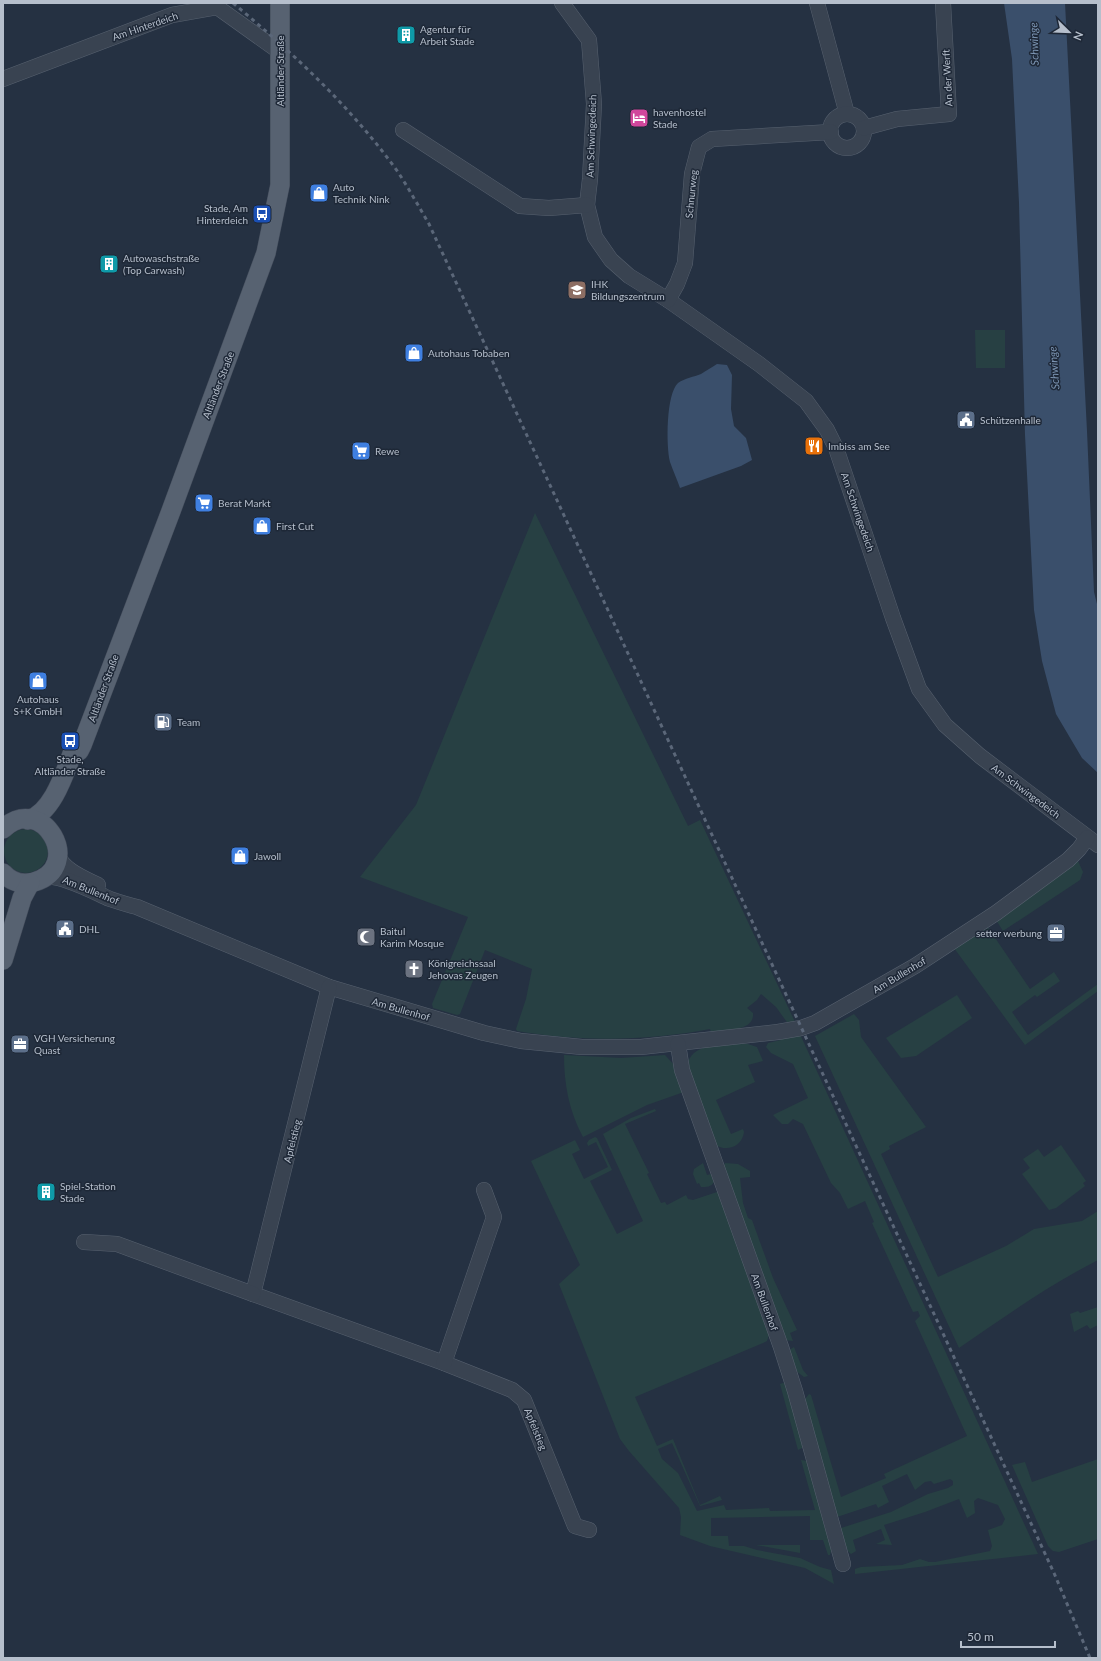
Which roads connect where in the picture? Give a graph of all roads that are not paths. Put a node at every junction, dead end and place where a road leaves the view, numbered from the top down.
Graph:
1 (280, 3) edge
2 (562, 3) edge
3 (817, 3) edge
4 (943, 3) edge
5 (280, 52) junction
6 (3, 78) edge
7 (847, 114) junction
8 (864, 128) junction
9 (403, 130) dead end
10 (831, 132) junction
11 (587, 205) junction
12 (668, 300) junction
13 (79, 751) junction
14 (28, 820) junction
15 (4, 827) edge
16 (52, 834) junction
17 (1093, 841) edge
18 (58, 853) junction
19 (6, 876) edge
20 (38, 880) junction
21 (137, 907) junction
22 (3, 928) edge
23 (3, 960) edge
24 (329, 986) junction
25 (678, 1044) junction
26 (484, 1190) dead end
27 (84, 1242) dead end
28 (253, 1294) junction
29 (444, 1363) junction
30 (589, 1530) dead end
31 (843, 1564) dead end

1 - 5 main road, Altländer Straße
2 - 11 street, Am Schwingedeich
3 - 7 street
4 - 8 street, An der Werft
5 - 6 street, Am Hinterdeich
5 - 13 main road, Altländer Straße
7 - 8 street
7 - 10 street
8 - 10 street
9 - 11 street
10 - 12 street, Schnurweg
11 - 12 street, Am Schwingedeich
12 - 17 street, Am Schwingedeich
13 - 14 main road, Altländer Straße
13 - 16 main road, Altländer Straße
14 - 15 main road
14 - 16 main road
16 - 18 main road
17 - 25 street, Am Bullenhof
18 - 20 main road
18 - 21 street, Am Bullenhof
19 - 20 main road
19 - 22 main road
20 - 21 street, Am Bullenhof
20 - 23 main road
21 - 24 street, Am Bullenhof
24 - 25 street, Am Bullenhof
24 - 28 street, Apfelstieg
25 - 31 street, Am Bullenhof
26 - 29 street
27 - 28 street, Apfelstieg
28 - 29 street, Apfelstieg
29 - 30 street, Apfelstieg

